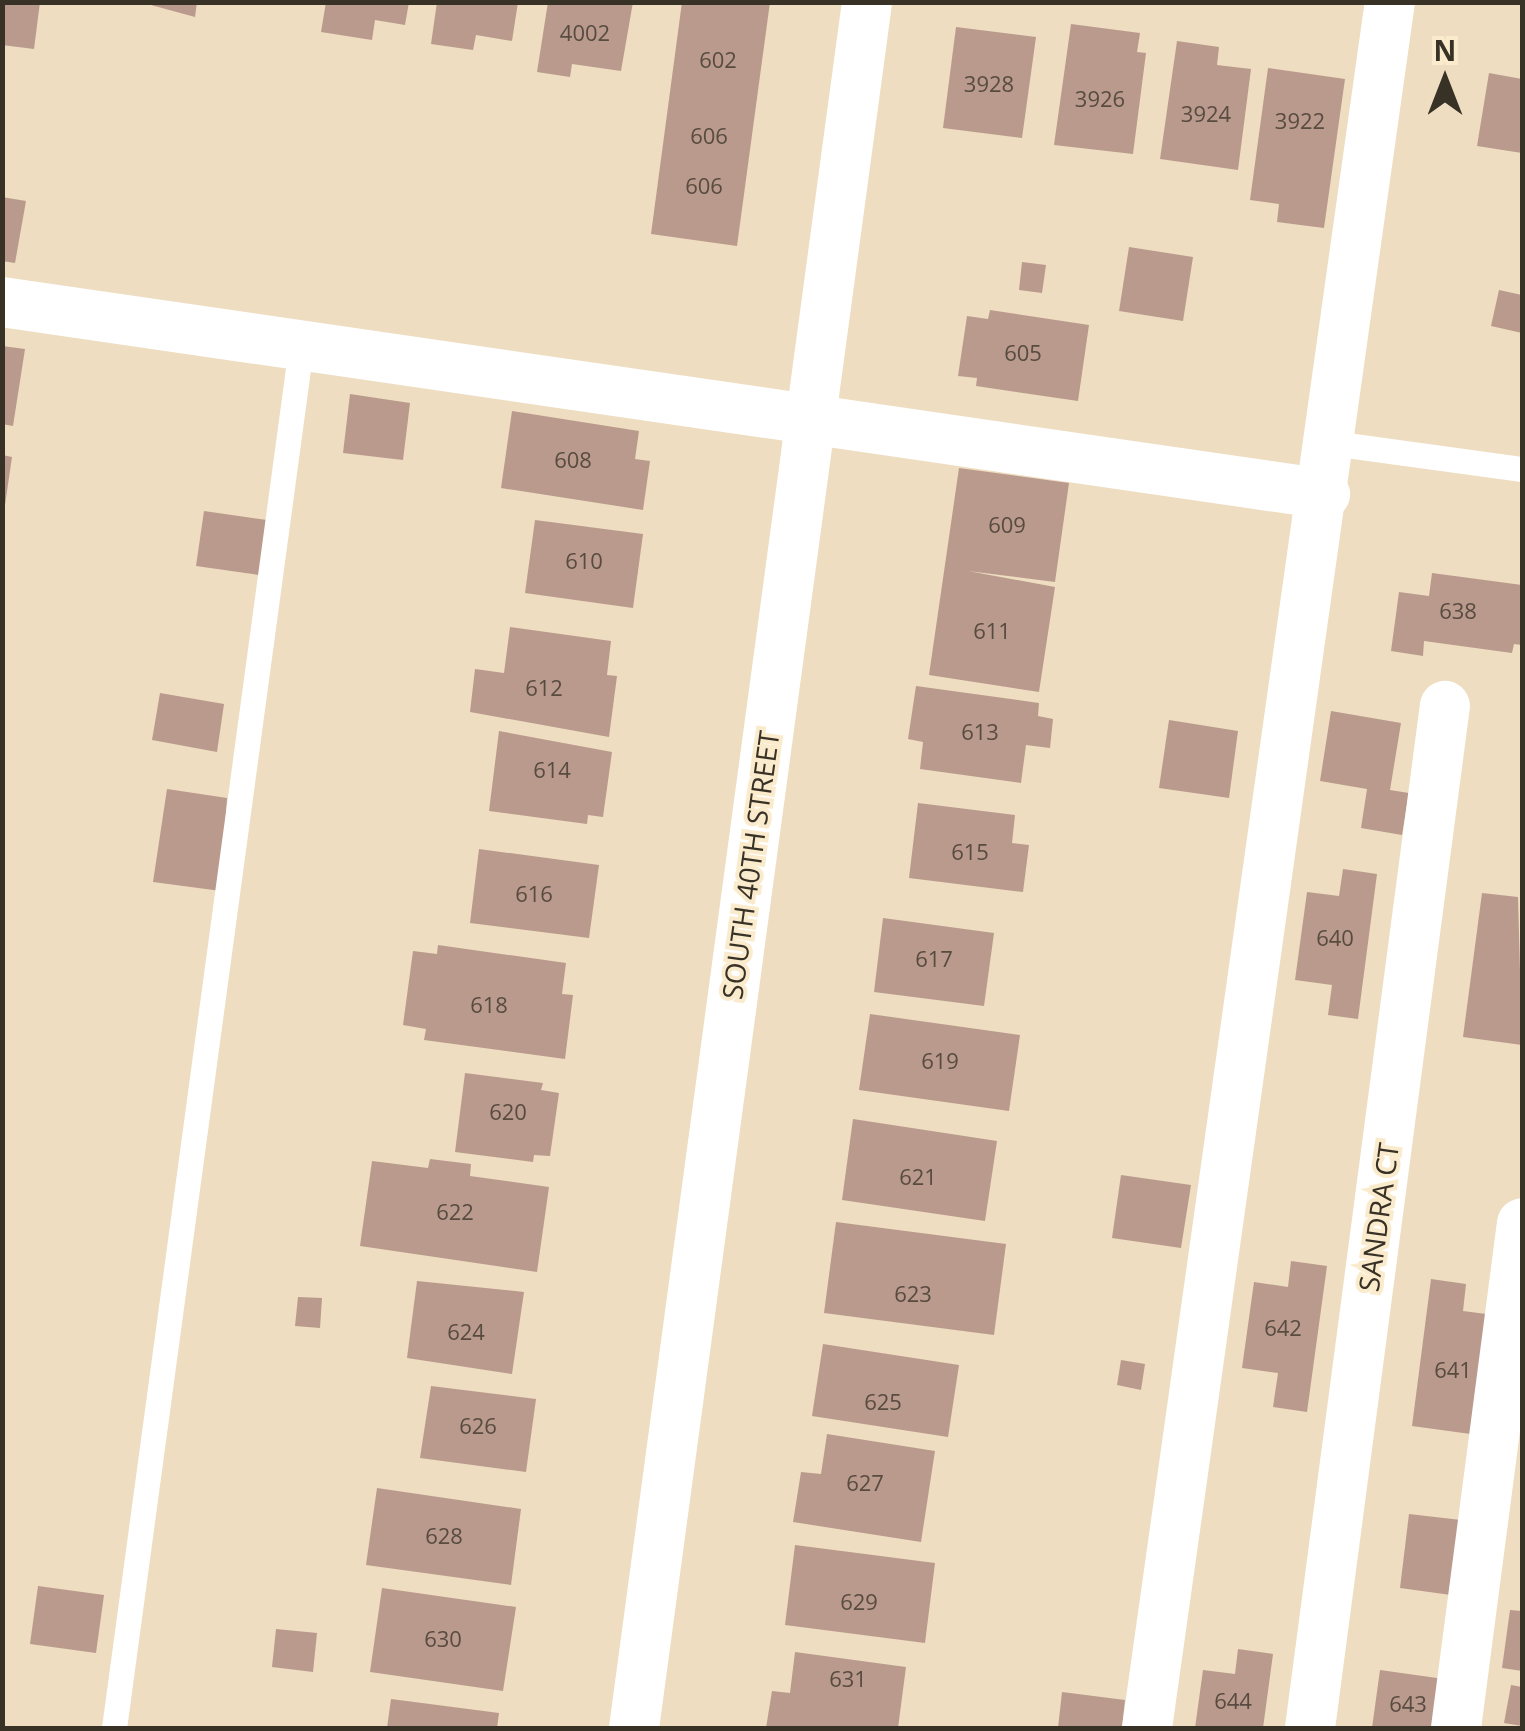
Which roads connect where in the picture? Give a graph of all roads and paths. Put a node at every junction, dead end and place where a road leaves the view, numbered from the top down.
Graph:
1 (867, 2) edge
2 (1390, 2) edge
3 (2, 302) edge
4 (302, 346) junction
5 (810, 421) junction
6 (1332, 443) junction
7 (1522, 469) edge
8 (1325, 494) junction
9 (1445, 706) dead end
10 (1522, 1223) edge
11 (114, 1728) edge
12 (634, 1728) edge
13 (1147, 1728) edge
14 (1310, 1728) edge
15 (1456, 1728) edge

1 - 5 street, SOUTH 40TH STREET
2 - 6 street
3 - 4 street
4 - 5 street
4 - 11 lane
5 - 8 street
5 - 12 street, SOUTH 40TH STREET
6 - 7 lane
6 - 8 street
8 - 13 street
9 - 14 street, SANDRA CT
10 - 15 street

